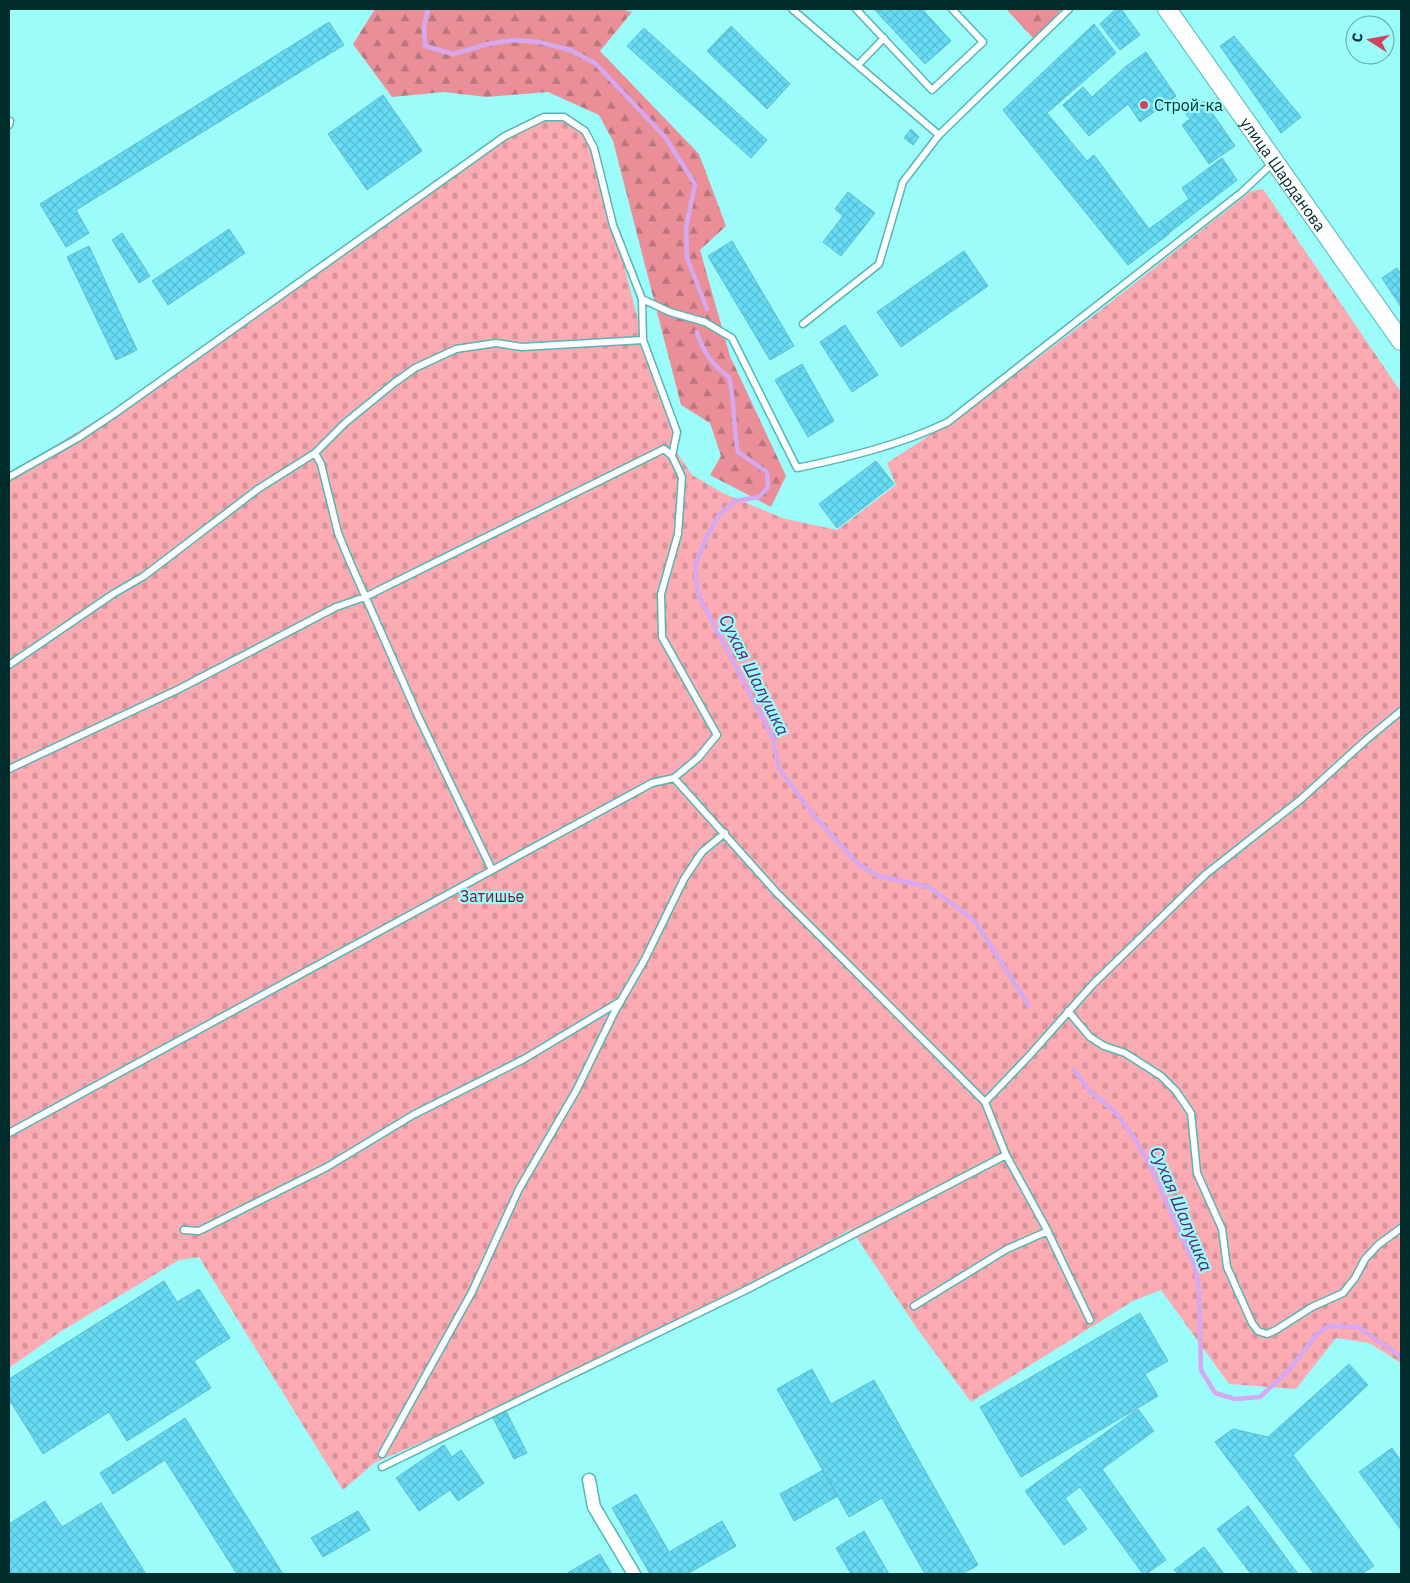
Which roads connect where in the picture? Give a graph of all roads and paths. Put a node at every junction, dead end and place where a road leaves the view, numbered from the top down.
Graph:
1 (792, 9) edge
2 (856, 9) edge
3 (952, 9) edge
4 (1069, 9) edge
5 (1167, 9) edge
6 (884, 38) junction
7 (858, 65) junction
8 (939, 135) junction
9 (1276, 161) junction
10 (642, 299) junction
11 (803, 324) dead end
12 (643, 340) junction
13 (1401, 341) edge
14 (315, 453) junction
15 (672, 456) junction
16 (9, 477) edge
17 (365, 597) junction
18 (9, 666) edge
19 (1401, 711) edge
20 (9, 769) edge
21 (674, 778) junction
22 (725, 833) junction
23 (492, 870) junction
24 (621, 1001) junction
25 (1068, 1011) junction
26 (985, 1102) junction
27 (9, 1133) edge
28 (1006, 1155) junction
29 (1401, 1228) edge
30 (184, 1230) dead end
31 (1048, 1231) junction
32 (914, 1306) dead end
33 (1090, 1320) dead end
34 (382, 1454) dead end
35 (382, 1467) dead end
36 (589, 1480) dead end
37 (634, 1574) edge

1 - 7 lane
2 - 6 lane
3 - 6 lane
4 - 8 lane
5 - 9 main road, улица Шарданова
6 - 7 lane
7 - 8 lane
8 - 11 lane
9 - 10 lane
9 - 13 main road, улица Шарданова
10 - 12 lane
10 - 16 lane
12 - 14 lane
12 - 15 lane
14 - 17 lane
14 - 18 lane
15 - 17 lane
15 - 21 lane
17 - 20 lane
17 - 23 lane
19 - 25 lane
21 - 22 lane
21 - 23 lane
22 - 24 lane
22 - 26 lane
23 - 27 lane
24 - 30 lane
24 - 34 lane
25 - 26 lane
25 - 29 lane
26 - 28 lane
28 - 31 lane
28 - 35 lane
31 - 32 lane
31 - 33 lane
36 - 37 street

